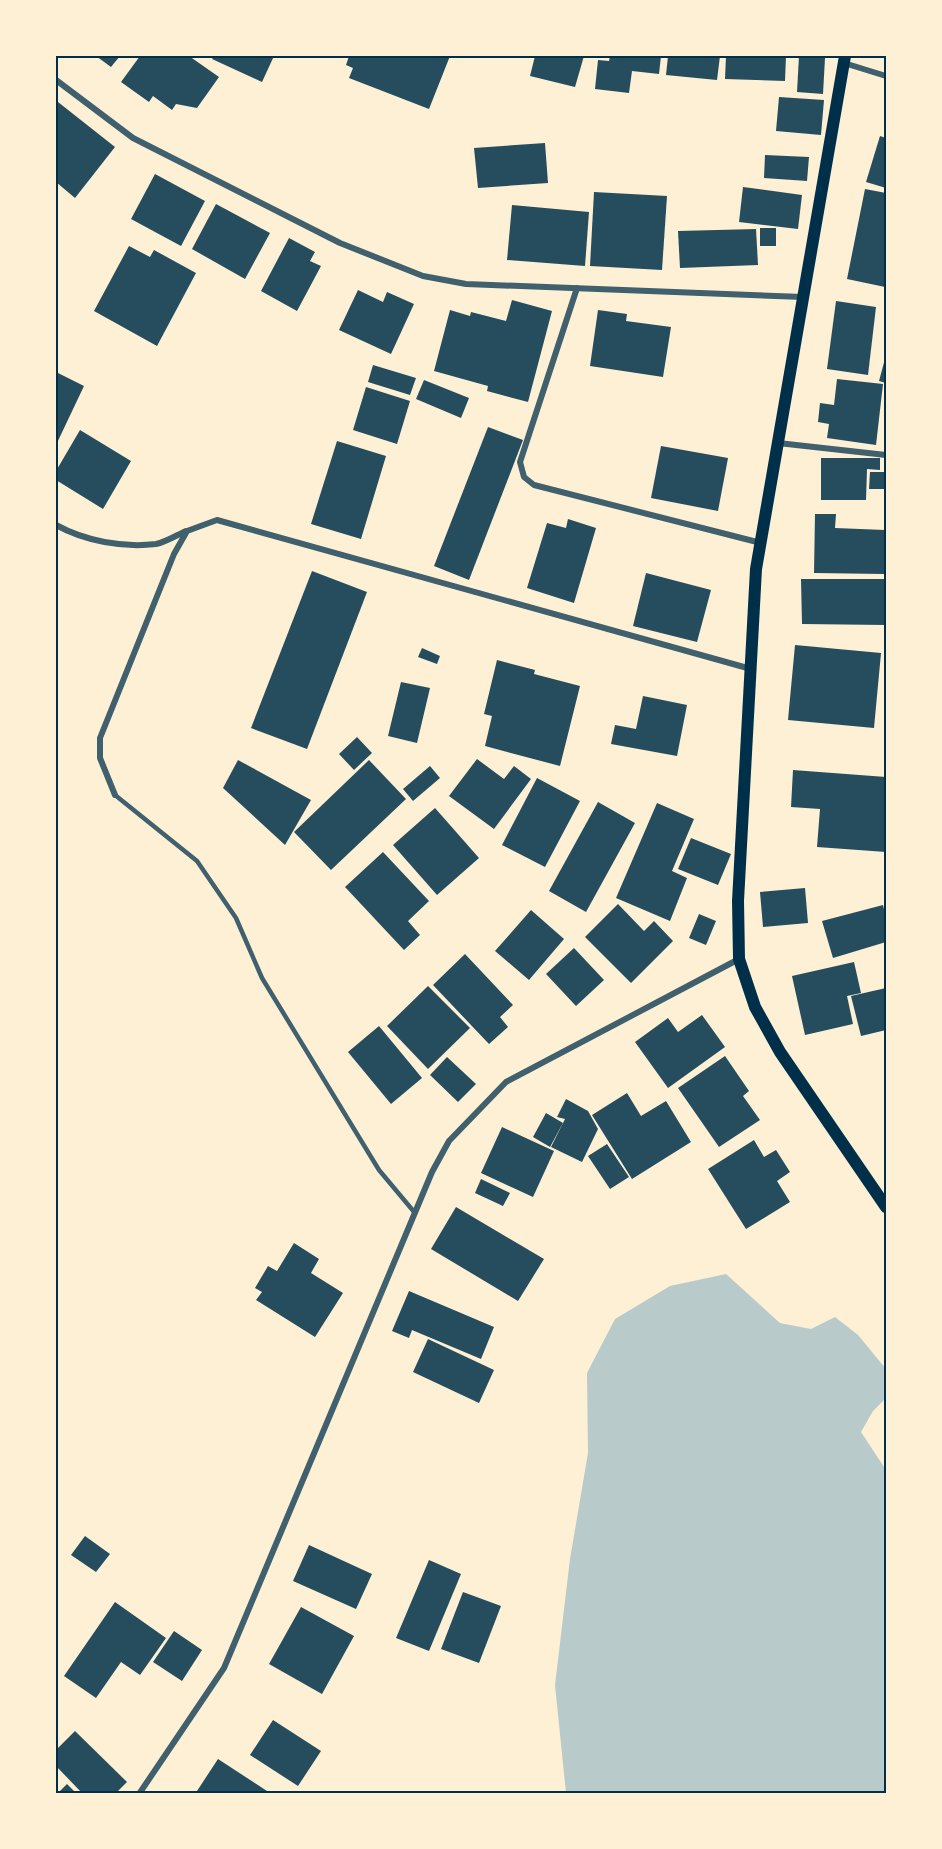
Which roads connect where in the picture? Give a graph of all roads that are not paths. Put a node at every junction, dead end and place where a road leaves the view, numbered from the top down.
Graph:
1 (844, 59) edge
2 (886, 76) edge
3 (56, 80) edge
4 (577, 288) junction
5 (804, 297) junction
6 (778, 443) junction
7 (886, 455) edge
8 (56, 525) edge
9 (187, 531) junction
10 (761, 543) junction
11 (752, 670) junction
12 (115, 795) joint
13 (739, 959) junction
14 (886, 1207) edge
15 (415, 1213) junction
16 (139, 1794) edge

1 - 2 street
1 - 5 main road
3 - 4 street
4 - 5 street
4 - 10 street
5 - 6 main road
6 - 7 street
6 - 10 main road
8 - 9 street
9 - 11 street
9 - 12 street
10 - 11 main road
11 - 13 main road
12 - 15 lane
13 - 14 main road
13 - 15 street
15 - 16 street

